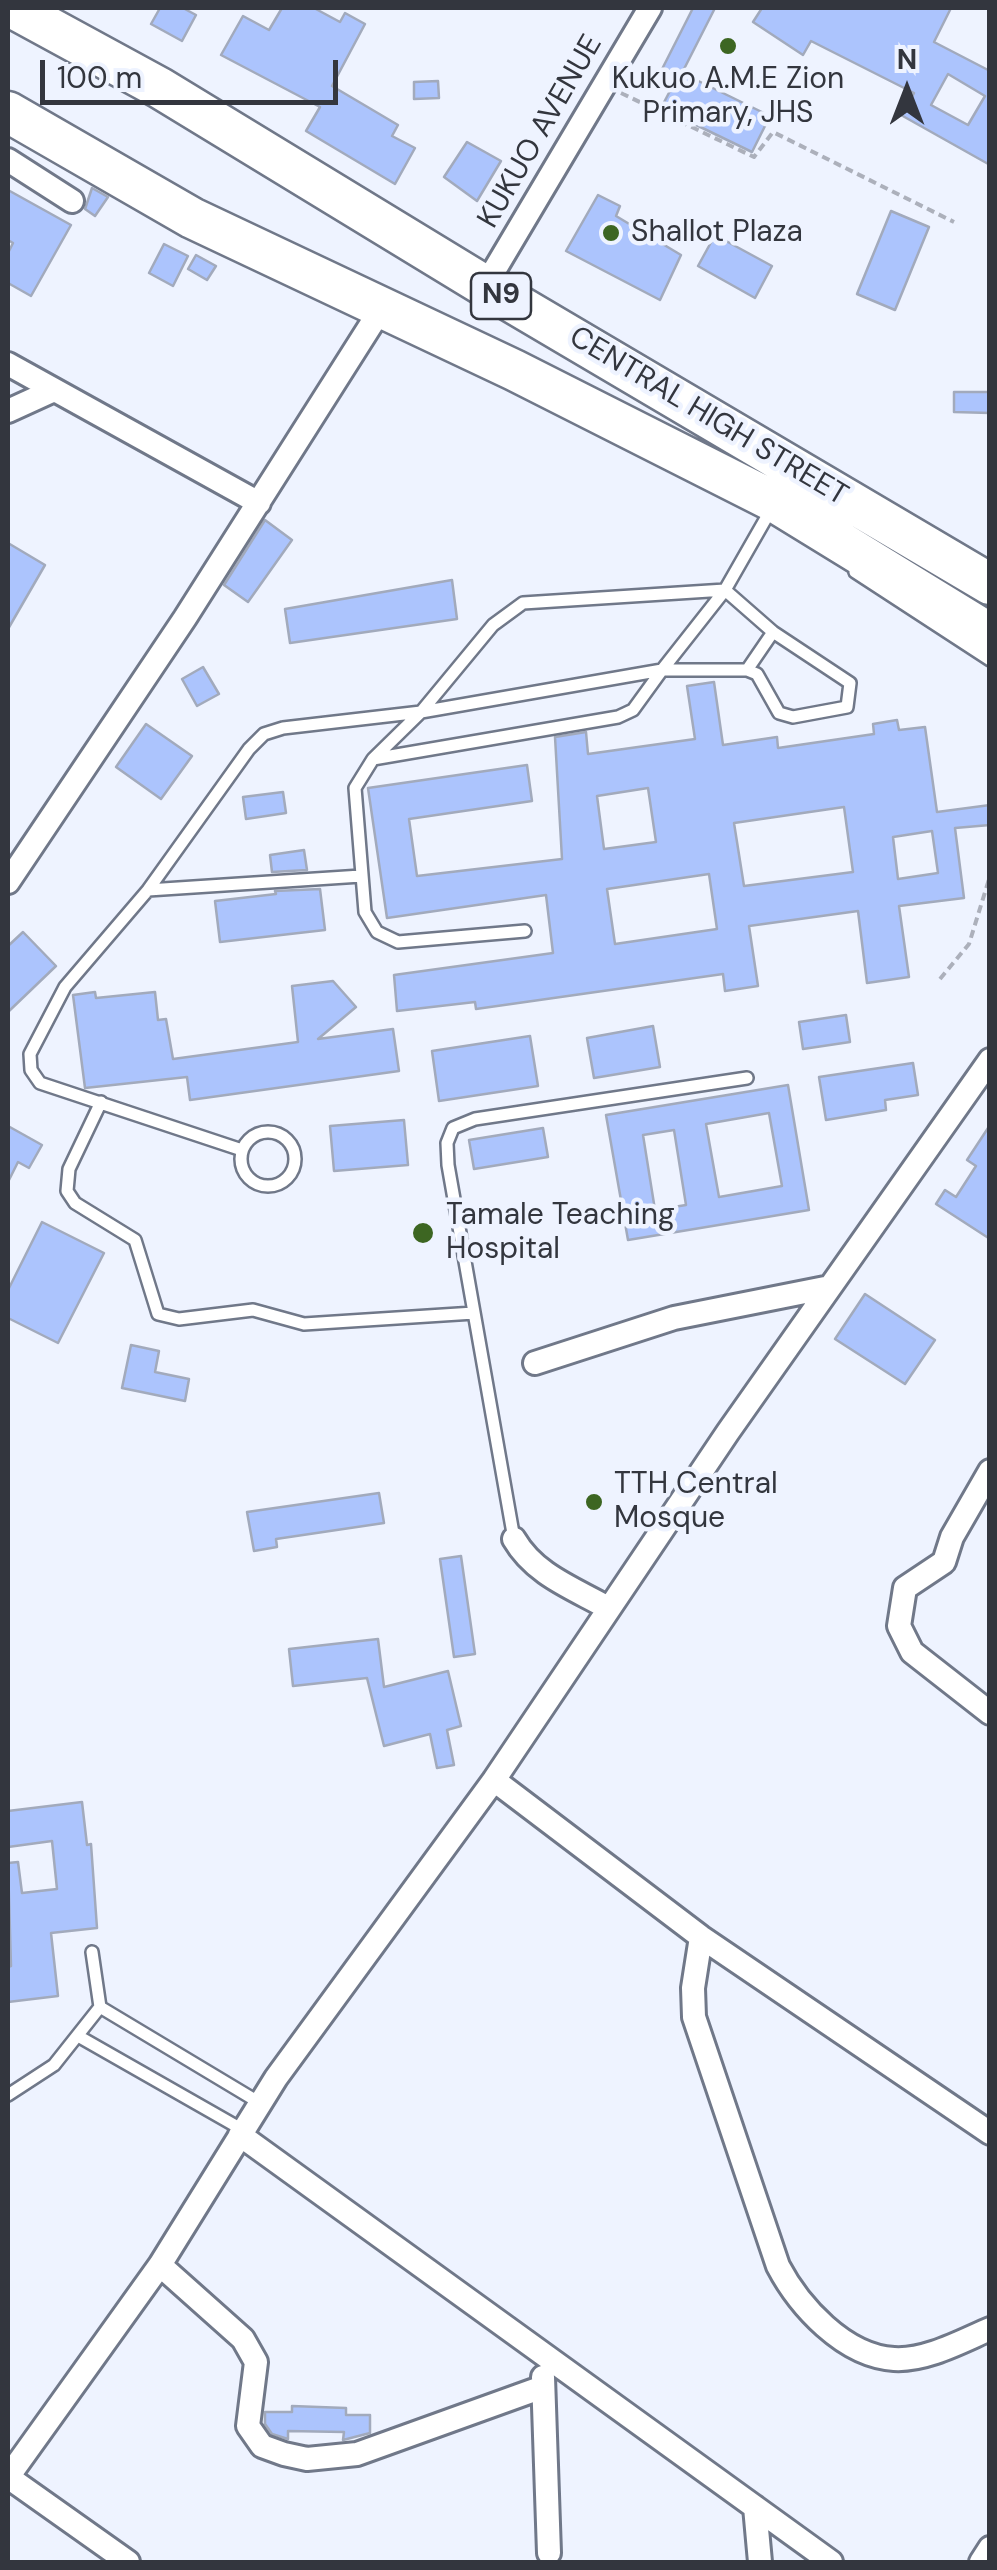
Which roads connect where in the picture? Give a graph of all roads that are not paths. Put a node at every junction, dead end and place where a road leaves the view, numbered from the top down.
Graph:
1 (13, 8) edge
2 (650, 8) edge
3 (8, 112) edge
4 (8, 160) edge
5 (72, 201) dead end
6 (485, 286) junction
7 (382, 310) junction
8 (8, 364) edge
9 (54, 390) junction
10 (8, 411) edge
11 (775, 502) junction
12 (259, 504) junction
13 (823, 533) junction
14 (990, 584) edge
15 (725, 590) junction
16 (773, 632) junction
17 (990, 634) edge
18 (990, 660) edge
19 (662, 670) junction
20 (747, 670) junction
21 (421, 712) junction
22 (373, 760) junction
23 (361, 876) junction
24 (8, 882) edge
25 (148, 890) junction
26 (525, 931) dead end
27 (990, 1060) edge
28 (746, 1078) dead end
29 (101, 1102) junction
30 (242, 1150) junction
31 (830, 1287) junction
32 (474, 1312) junction
33 (535, 1363) dead end
34 (990, 1470) edge
35 (514, 1539) joint
36 (608, 1608) junction
37 (990, 1713) edge
38 (494, 1780) junction
39 (701, 1937) junction
40 (92, 1952) dead end
41 (100, 2007) junction
42 (78, 2036) junction
43 (8, 2095) edge
44 (260, 2103) junction
45 (242, 2133) junction
46 (990, 2134) edge
47 (160, 2265) junction
48 (990, 2329) edge
49 (544, 2356) junction
50 (543, 2387) junction
51 (755, 2508) junction
52 (990, 2548) edge
53 (549, 2553) dead end
54 (128, 2562) edge
55 (760, 2562) edge
56 (831, 2562) edge
57 (981, 2562) edge

1 - 6 highway, CENTRAL HIGH STREET / N9
2 - 6 street, KUKUO AVENUE
3 - 7 highway, CENTRAL HIGH STREET / N9
4 - 5 street
6 - 14 highway, CENTRAL HIGH STREET / N9
7 - 11 highway, CENTRAL HIGH STREET / N9
7 - 12 street
8 - 9 street
9 - 10 street
9 - 12 street
11 - 13 highway, CENTRAL HIGH STREET / N9
11 - 15 lane
12 - 24 street
13 - 17 highway, CENTRAL HIGH STREET / N9
13 - 18 lane
15 - 16 lane
15 - 19 lane
15 - 21 lane
16 - 20 lane
16 - 20 lane
19 - 20 lane
19 - 21 lane
19 - 22 lane
21 - 22 lane
21 - 25 lane
22 - 23 lane
23 - 25 lane
23 - 26 lane
25 - 29 lane
27 - 31 street
28 - 32 lane
29 - 30 lane
29 - 32 lane
30 - 30 lane
31 - 33 street
31 - 36 street
32 - 35 lane
34 - 37 street
35 - 36 street
36 - 38 street
38 - 39 street
38 - 44 street
39 - 46 street
39 - 48 street
40 - 41 lane
41 - 42 lane
41 - 44 lane
42 - 43 lane
42 - 45 lane
44 - 45 street
45 - 47 street
45 - 49 street
47 - 50 street
47 - 54 street
49 - 50 street
49 - 51 street
50 - 53 street
51 - 55 street
51 - 56 street
52 - 57 street

